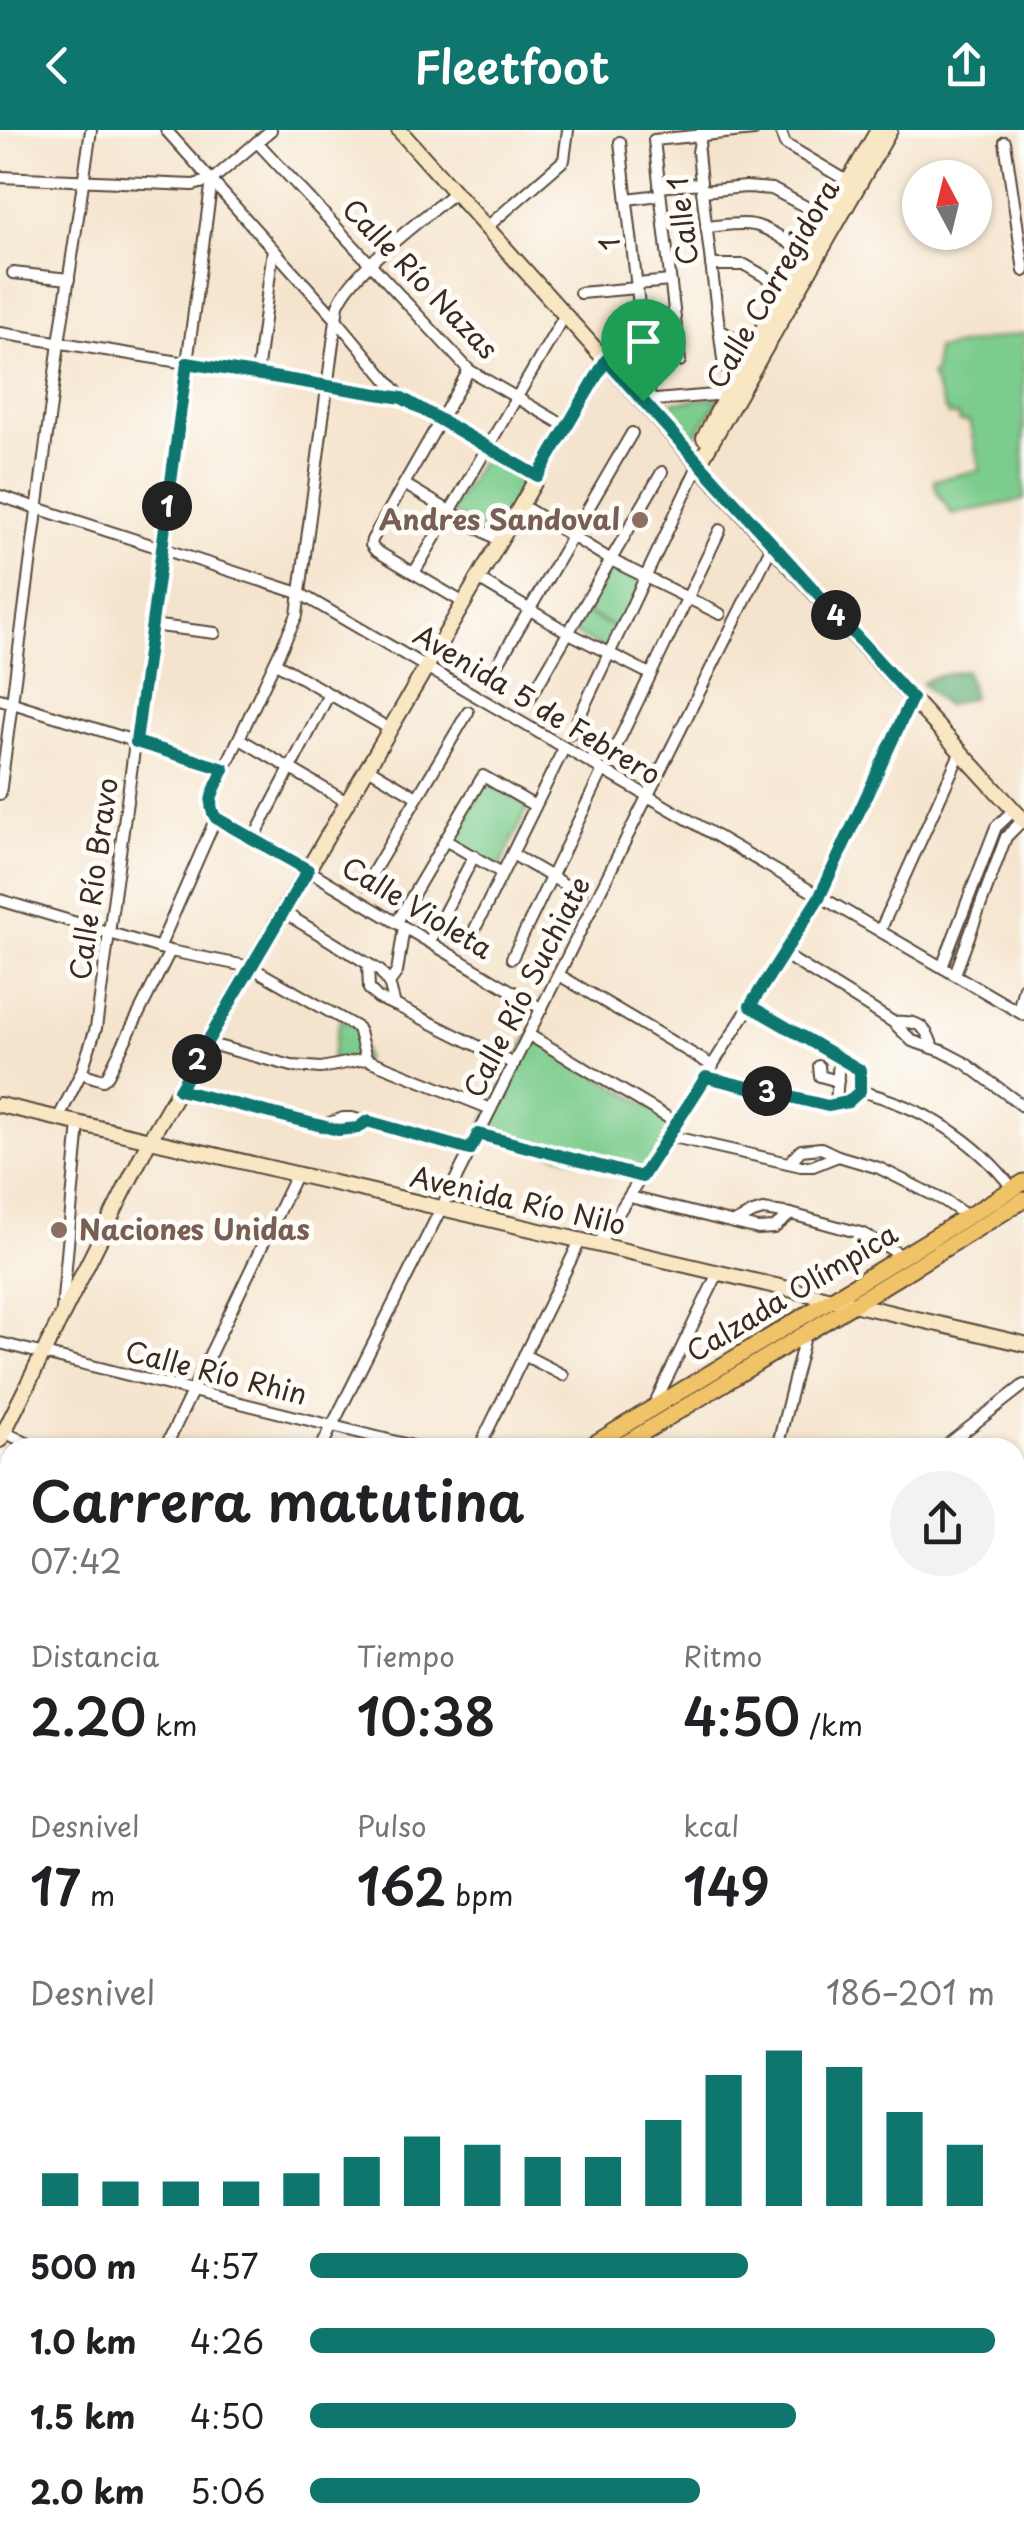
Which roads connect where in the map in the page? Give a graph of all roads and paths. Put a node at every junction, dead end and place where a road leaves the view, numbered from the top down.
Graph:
1 (91, 130) edge
2 (166, 130) edge
3 (272, 130) edge
4 (399, 130) edge
5 (568, 130) edge
6 (754, 130) edge
7 (780, 130) edge
8 (878, 130) edge
9 (890, 130) edge
10 (702, 133) edge
11 (258, 142) junction
12 (620, 142) dead end
13 (1005, 142) dead end
14 (0, 177) edge
15 (84, 180) junction
16 (212, 180) junction
17 (848, 182) junction
18 (702, 187) junction
19 (660, 191) junction
20 (455, 192) junction
21 (627, 198) junction
22 (827, 218) junction
23 (487, 227) junction
24 (706, 227) junction
25 (274, 250) junction
26 (812, 258) junction
27 (371, 263) junction
28 (710, 265) junction
29 (1024, 270) edge
30 (14, 273) dead end
31 (69, 279) junction
32 (670, 281) junction
33 (637, 286) junction
34 (787, 288) junction
35 (580, 293) dead end
36 (565, 315) junction
37 (336, 319) junction
38 (720, 330) junction
39 (0, 333) edge
40 (59, 343) junction
41 (751, 358) junction
42 (606, 360) junction
43 (680, 362) dead end
44 (187, 363) junction
45 (724, 367) dead end
46 (470, 370) junction
47 (257, 374) junction
48 (327, 384) junction
49 (731, 396) junction
50 (402, 398) junction
51 (518, 398) junction
52 (647, 400) junction
53 (441, 419) junction
54 (567, 428) junction
55 (632, 432) dead end
56 (489, 447) junction
57 (696, 461) junction
58 (662, 472) dead end
59 (538, 476) junction
60 (404, 484) junction
61 (0, 496) edge
62 (522, 505) junction
63 (38, 508) junction
64 (450, 512) junction
65 (720, 530) dead end
66 (571, 536) junction
67 (500, 541) junction
68 (772, 546) junction
69 (162, 547) junction
70 (611, 560) junction
71 (414, 573) junction
72 (646, 578) junction
73 (478, 580) junction
74 (299, 593) junction
75 (688, 598) junction
76 (464, 603) junction
77 (528, 609) junction
78 (720, 614) dead end
79 (151, 624) junction
80 (569, 632) junction
81 (214, 633) dead end
82 (609, 653) junction
83 (276, 662) junction
84 (427, 666) junction
85 (650, 674) junction
86 (488, 681) dead end
87 (329, 694) junction
88 (912, 698) junction
89 (0, 700) edge
90 (529, 700) dead end
91 (12, 703) junction
92 (468, 712) dead end
93 (390, 729) junction
94 (571, 734) dead end
95 (240, 739) junction
96 (136, 742) junction
97 (564, 748) junction
98 (961, 751) junction
99 (613, 753) dead end
100 (290, 768) junction
101 (368, 768) junction
102 (224, 769) junction
103 (603, 770) junction
104 (0, 794) edge
105 (648, 796) junction
106 (417, 797) junction
107 (348, 802) junction
108 (536, 806) junction
109 (1020, 817) edge
110 (216, 818) junction
111 (254, 838) junction
112 (445, 840) junction
113 (512, 854) junction
114 (474, 856) junction
115 (308, 870) junction
116 (502, 873) junction
117 (552, 877) junction
118 (366, 884) dead end
119 (581, 894) dead end
120 (820, 896) junction
121 (0, 900) edge
122 (283, 912) junction
123 (400, 925) junction
124 (880, 931) junction
125 (108, 933) junction
126 (429, 942) junction
127 (469, 942) dead end
128 (164, 949) junction
129 (783, 954) junction
130 (512, 958) dead end
131 (368, 964) junction
132 (251, 967) junction
133 (942, 967) junction
134 (955, 974) junction
135 (559, 975) junction
136 (388, 983) junction
137 (1024, 987) edge
138 (395, 1005) junction
139 (750, 1006) junction
140 (542, 1009) junction
141 (1021, 1013) edge
142 (893, 1022) junction
143 (529, 1035) junction
144 (206, 1043) junction
145 (933, 1048) junction
146 (839, 1058) junction
147 (366, 1060) junction
148 (514, 1064) junction
149 (713, 1066) junction
150 (819, 1066) dead end
151 (81, 1073) junction
152 (706, 1077) junction
153 (838, 1080) junction
154 (179, 1090) junction
155 (860, 1091) junction
156 (0, 1105) edge
157 (836, 1105) junction
158 (1024, 1107) edge
159 (491, 1108) junction
160 (58, 1119) junction
161 (677, 1123) junction
162 (79, 1124) junction
163 (478, 1134) junction
164 (668, 1136) junction
165 (149, 1140) junction
166 (470, 1150) junction
167 (838, 1156) junction
168 (789, 1164) junction
169 (296, 1176) junction
170 (642, 1177) junction
171 (630, 1197) junction
172 (1021, 1198) edge
173 (440, 1208) junction
174 (792, 1214) junction
175 (967, 1216) junction
176 (736, 1222) junction
177 (580, 1241) junction
178 (598, 1245) junction
179 (901, 1255) junction
180 (718, 1273) junction
181 (830, 1299) junction
182 (849, 1305) junction
183 (62, 1316) junction
184 (806, 1332) junction
185 (0, 1343) edge
186 (1024, 1344) edge
187 (43, 1354) junction
188 (524, 1355) junction
189 (563, 1374) dead end
190 (1024, 1384) edge
191 (192, 1390) junction
192 (653, 1407) junction
193 (332, 1425) junction
194 (2, 1436) edge
195 (170, 1438) edge
196 (326, 1438) edge
197 (382, 1438) edge
198 (484, 1438) edge
199 (603, 1438) edge
200 (634, 1438) edge
201 (780, 1438) edge
202 (956, 1438) edge

1 - 15 street
2 - 16 street
3 - 11 street
4 - 20 street
5 - 23 street
6 - 10 street
7 - 17 street
8 - 17 street, Calle Corregidora
9 - 26 street, Calle Corregidora
10 - 18 street, Calle 1
10 - 19 street, Calle 1
11 - 16 street
11 - 27 street, Calle Río Nazas
12 - 21 street, 1
13 - 29 street
14 - 15 street
15 - 16 street
15 - 31 street
16 - 25 street
16 - 44 street, Calle Río Bravo
17 - 22 street, Calle Corregidora
18 - 19 street
18 - 22 street
18 - 24 street, Calle 1
19 - 21 street
19 - 32 street, Calle 1
20 - 23 street
20 - 27 street
21 - 33 street, 1
22 - 26 street, Calle Corregidora
23 - 36 street
24 - 26 street
24 - 28 street, Calle 1
25 - 37 street
25 - 47 street
26 - 34 street, Calle Corregidora
26 - 41 street, Calle Corregidora
27 - 37 street
27 - 46 street, Calle Río Nazas
28 - 34 street
28 - 38 street, Calle 1
30 - 31 street
31 - 40 street
32 - 33 street
32 - 43 street, Calle 1
33 - 35 street
33 - 52 street, 1
34 - 41 street, Calle Corregidora
36 - 42 street
36 - 51 street
37 - 48 street
37 - 50 street
38 - 41 street
38 - 45 street, Calle 1
39 - 40 street
40 - 44 street
40 - 63 street
41 - 49 street, Calle Corregidora
42 - 52 street
42 - 54 street
44 - 47 street
44 - 69 street, Calle Río Bravo
46 - 51 street, Calle Río Nazas
46 - 53 street
47 - 48 street
48 - 50 street
48 - 74 street
49 - 52 street
49 - 57 street, Calle Corregidora
50 - 53 street
51 - 54 street, Calle Río Nazas
51 - 56 street
52 - 57 street
53 - 56 street
53 - 60 street
54 - 59 street
55 - 66 street
56 - 59 street
56 - 64 street
57 - 68 street
57 - 72 street
58 - 70 street
59 - 62 street
60 - 64 street
60 - 71 street
61 - 63 street, Avenida 5 de Febrero
62 - 66 street
62 - 67 street
63 - 69 street, Avenida 5 de Febrero
63 - 91 street
64 - 67 street
64 - 71 street
65 - 75 street
66 - 70 street
66 - 77 street
67 - 73 street
68 - 88 street
68 - 105 street, Calle Río Suchiate
69 - 74 street, Avenida 5 de Febrero
69 - 79 street, Calle Río Bravo
70 - 72 street
70 - 80 street
71 - 76 street
72 - 75 street
72 - 82 street
73 - 76 street
73 - 77 street
74 - 83 street
74 - 84 street, Avenida 5 de Febrero
75 - 78 street
75 - 85 street
76 - 84 street
77 - 80 street
77 - 86 street
79 - 81 street
79 - 96 street, Calle Río Bravo
80 - 82 street
80 - 90 street
82 - 85 street
82 - 94 street
83 - 87 street
83 - 95 street
84 - 93 street
84 - 97 street, Avenida 5 de Febrero
85 - 99 street
87 - 93 street
87 - 100 street
88 - 98 street
88 - 120 street
89 - 91 street
91 - 96 street
91 - 104 street
92 - 106 street
93 - 101 street
95 - 100 street
95 - 102 street
96 - 102 street
96 - 125 street, Calle Río Bravo
97 - 103 street, Avenida 5 de Febrero
97 - 108 street
98 - 109 street
98 - 124 street
100 - 107 street
100 - 111 street
101 - 106 street
101 - 107 street
102 - 110 street
103 - 105 street, Avenida 5 de Febrero
103 - 117 street
105 - 120 street, Avenida 5 de Febrero
105 - 135 street, Calle Río Suchiate
106 - 118 street
107 - 115 street
108 - 112 street
108 - 113 street
109 - 133 street
109 - 134 street
110 - 111 street, Calle Violeta
110 - 128 street
111 - 115 street, Calle Violeta
112 - 114 street
112 - 123 street
113 - 116 street
113 - 117 street
114 - 116 street
114 - 126 street
115 - 122 street
115 - 123 street, Calle Violeta
116 - 127 street
117 - 119 street
117 - 130 street
120 - 124 street, Avenida 5 de Febrero
120 - 129 street
121 - 125 street
122 - 131 street
122 - 132 street
123 - 126 street, Calle Violeta
123 - 136 street
124 - 133 street, Avenida 5 de Febrero
125 - 128 street
125 - 151 street, Calle Río Bravo
126 - 140 street, Calle Violeta
128 - 132 street
128 - 151 street
129 - 139 street
129 - 142 street
131 - 136 street
131 - 138 street
132 - 144 street
132 - 147 street
133 - 134 street, Avenida 5 de Febrero
134 - 141 street, Avenida 5 de Febrero
135 - 140 street, Calle Río Suchiate
135 - 149 street
136 - 138 street
137 - 141 street
138 - 148 street
139 - 146 street
139 - 149 street
140 - 143 street, Calle Río Suchiate
142 - 145 street
142 - 145 street
143 - 148 street, Calle Río Suchiate
143 - 161 street
144 - 147 street
144 - 154 street
145 - 158 street
146 - 153 street
146 - 155 street
147 - 159 street
148 - 159 street, Calle Río Suchiate
149 - 152 street
150 - 153 street
151 - 160 street, Calle Río Bravo
152 - 157 street
152 - 161 street
153 - 157 street
154 - 165 street
154 - 166 street
155 - 157 street
155 - 172 street
156 - 160 street, Avenida Río Nilo
159 - 163 street, Calle Río Suchiate
160 - 162 street, Avenida Río Nilo
161 - 164 street
162 - 165 street, Avenida Río Nilo
162 - 183 street
163 - 166 street, Calle Río Suchiate
163 - 170 street
164 - 168 street
164 - 170 street
165 - 169 street, Avenida Río Nilo
165 - 183 street
166 - 173 street, Calle Río Suchiate
167 - 168 street
167 - 168 street
167 - 175 street
169 - 173 street, Avenida Río Nilo
169 - 191 street
170 - 171 street
171 - 176 street
171 - 178 street
172 - 175 main road, Calzada Olímpica
172 - 182 main road, Calzada Olímpica
173 - 177 street, Avenida Río Nilo
173 - 193 street, Calle Río Suchiate
174 - 176 street
174 - 176 street
174 - 179 street
175 - 179 main road, Calzada Olímpica
177 - 178 street, Avenida Río Nilo
177 - 188 street
178 - 180 street, Avenida Río Nilo
179 - 181 main road, Calzada Olímpica
180 - 181 street, Avenida Río Nilo
180 - 192 street
181 - 182 street, Avenida Río Nilo
181 - 192 main road, Calzada Olímpica
182 - 184 main road, Calzada Olímpica
182 - 186 street, Avenida Río Nilo
183 - 187 street
184 - 200 main road, Calzada Olímpica
184 - 201 street
185 - 187 street, Calle Río Rhin
187 - 191 street, Calle Río Rhin
187 - 194 street
188 - 189 street
188 - 198 street
190 - 202 street
191 - 193 street, Calle Río Rhin
191 - 195 street
192 - 199 main road, Calzada Olímpica
193 - 196 street, Calle Río Suchiate
193 - 197 street, Calle Río Rhin

